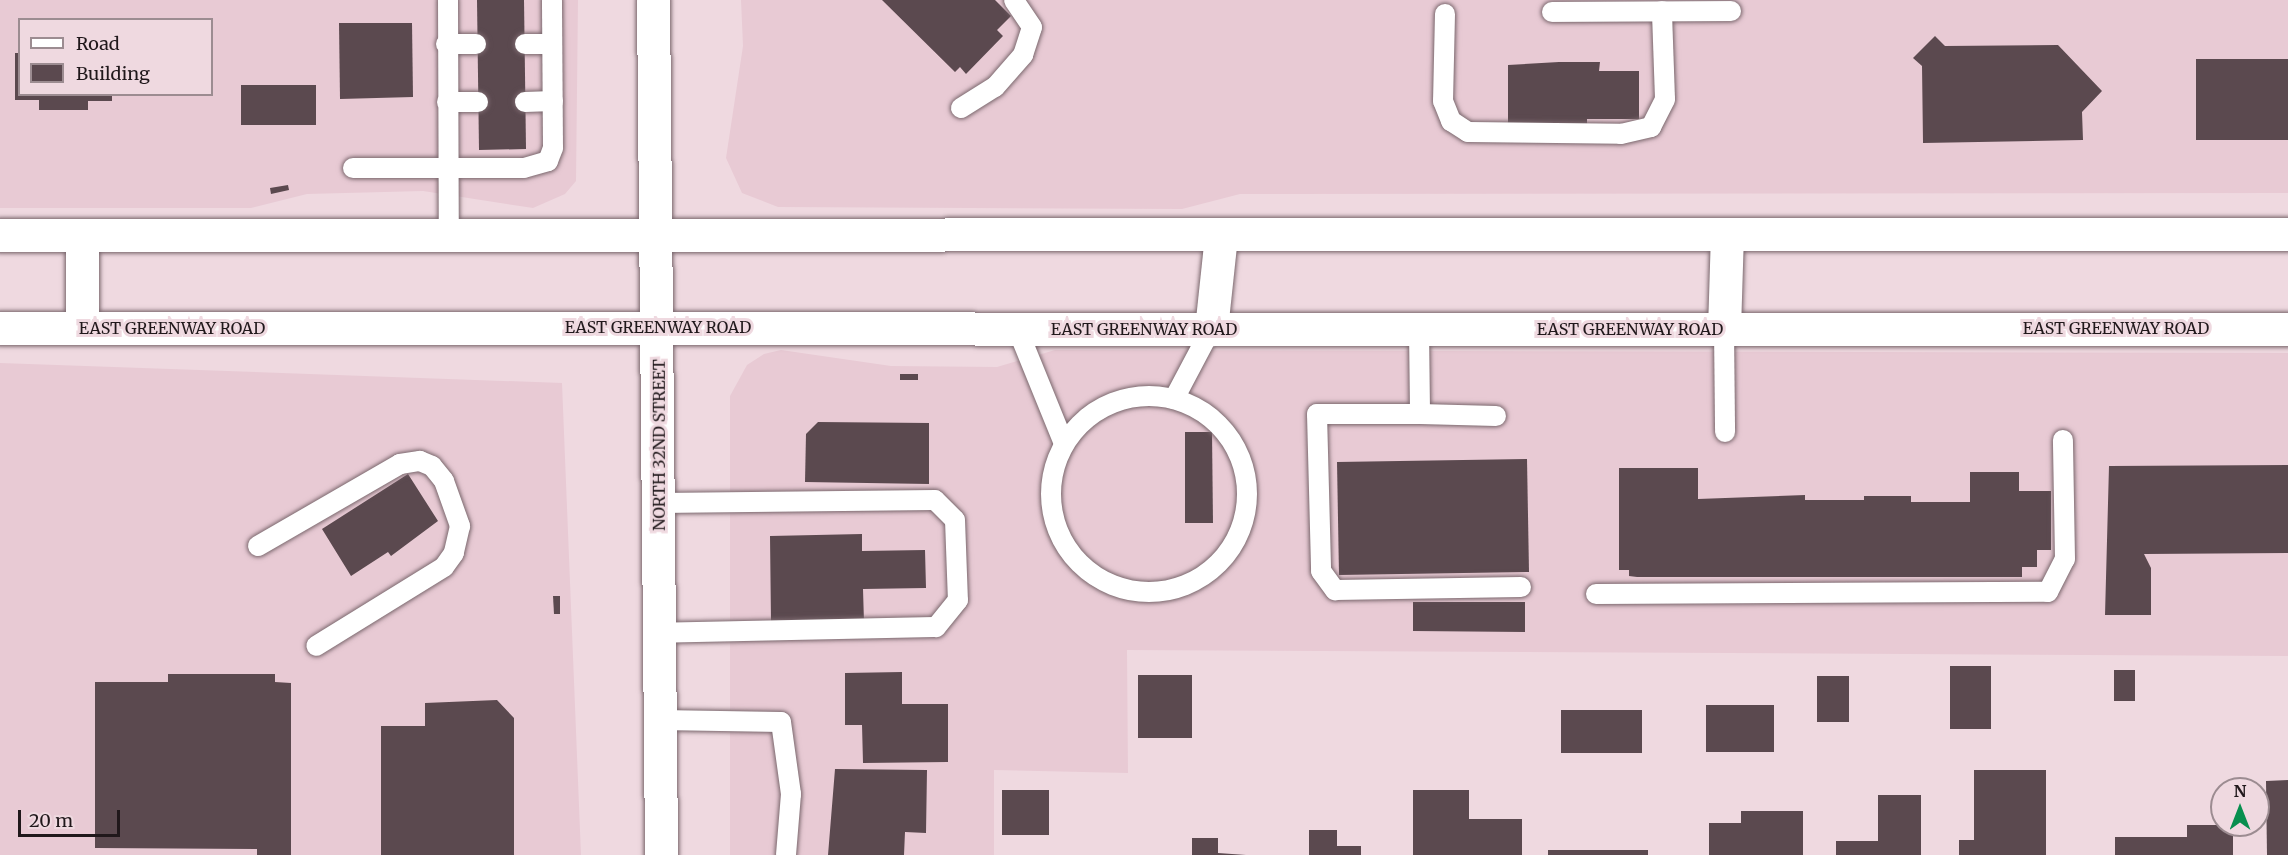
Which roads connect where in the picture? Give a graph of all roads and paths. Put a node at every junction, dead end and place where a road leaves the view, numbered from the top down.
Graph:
1 (448, 0) edge
2 (552, 0) edge
3 (654, 0) edge
4 (1014, 0) edge
5 (1662, 11) junction
6 (1731, 11) dead end
7 (1552, 12) dead end
8 (1444, 14) dead end
9 (446, 44) junction
10 (476, 44) dead end
11 (525, 44) dead end
12 (552, 44) junction
13 (553, 101) junction
14 (447, 102) junction
15 (478, 102) dead end
16 (525, 102) dead end
17 (961, 108) dead end
18 (353, 168) dead end
19 (448, 168) junction
20 (657, 234) junction
21 (2288, 234) edge
22 (0, 235) edge
23 (82, 235) junction
24 (449, 235) junction
25 (1221, 236) junction
26 (1727, 236) junction
27 (658, 327) junction
28 (0, 328) edge
29 (82, 328) junction
30 (1017, 328) junction
31 (1211, 329) junction
32 (1419, 329) junction
33 (1724, 329) junction
34 (2288, 329) edge
35 (1174, 399) junction
36 (1420, 414) junction
37 (1496, 416) dead end
38 (1725, 432) dead end
39 (2063, 440) dead end
40 (1064, 444) junction
41 (659, 503) junction
42 (258, 546) dead end
43 (1521, 587) dead end
44 (1596, 594) dead end
45 (659, 633) junction
46 (316, 646) dead end
47 (660, 720) junction
48 (661, 855) edge
49 (786, 855) edge

1 - 9 lane
2 - 12 lane
3 - 20 main road, NORTH 32ND STREET
4 - 17 lane
5 - 6 lane
5 - 7 lane
5 - 8 lane
9 - 10 lane
9 - 14 lane
11 - 12 lane
12 - 13 lane
13 - 16 lane
13 - 19 lane
14 - 15 lane
14 - 19 lane
18 - 19 lane
19 - 24 lane
20 - 24 main road
20 - 25 main road
20 - 27 main road, NORTH 32ND STREET
21 - 26 main road
22 - 23 main road
23 - 24 main road
23 - 29 main road
25 - 26 main road
25 - 31 main road
26 - 33 main road
27 - 29 main road, EAST GREENWAY ROAD
27 - 30 main road, EAST GREENWAY ROAD
27 - 41 main road, NORTH 32ND STREET
28 - 29 main road, EAST GREENWAY ROAD
30 - 31 main road, EAST GREENWAY ROAD
30 - 40 lane
31 - 32 main road, EAST GREENWAY ROAD
31 - 35 lane
32 - 33 main road, EAST GREENWAY ROAD
32 - 36 lane
33 - 34 main road, EAST GREENWAY ROAD
33 - 38 lane
35 - 40 lane
35 - 40 lane
36 - 37 lane
36 - 43 lane
39 - 44 lane
41 - 45 main road, NORTH 32ND STREET
41 - 45 lane
42 - 46 lane
45 - 47 main road, NORTH 32ND STREET
47 - 48 main road, NORTH 32ND STREET
47 - 49 lane

